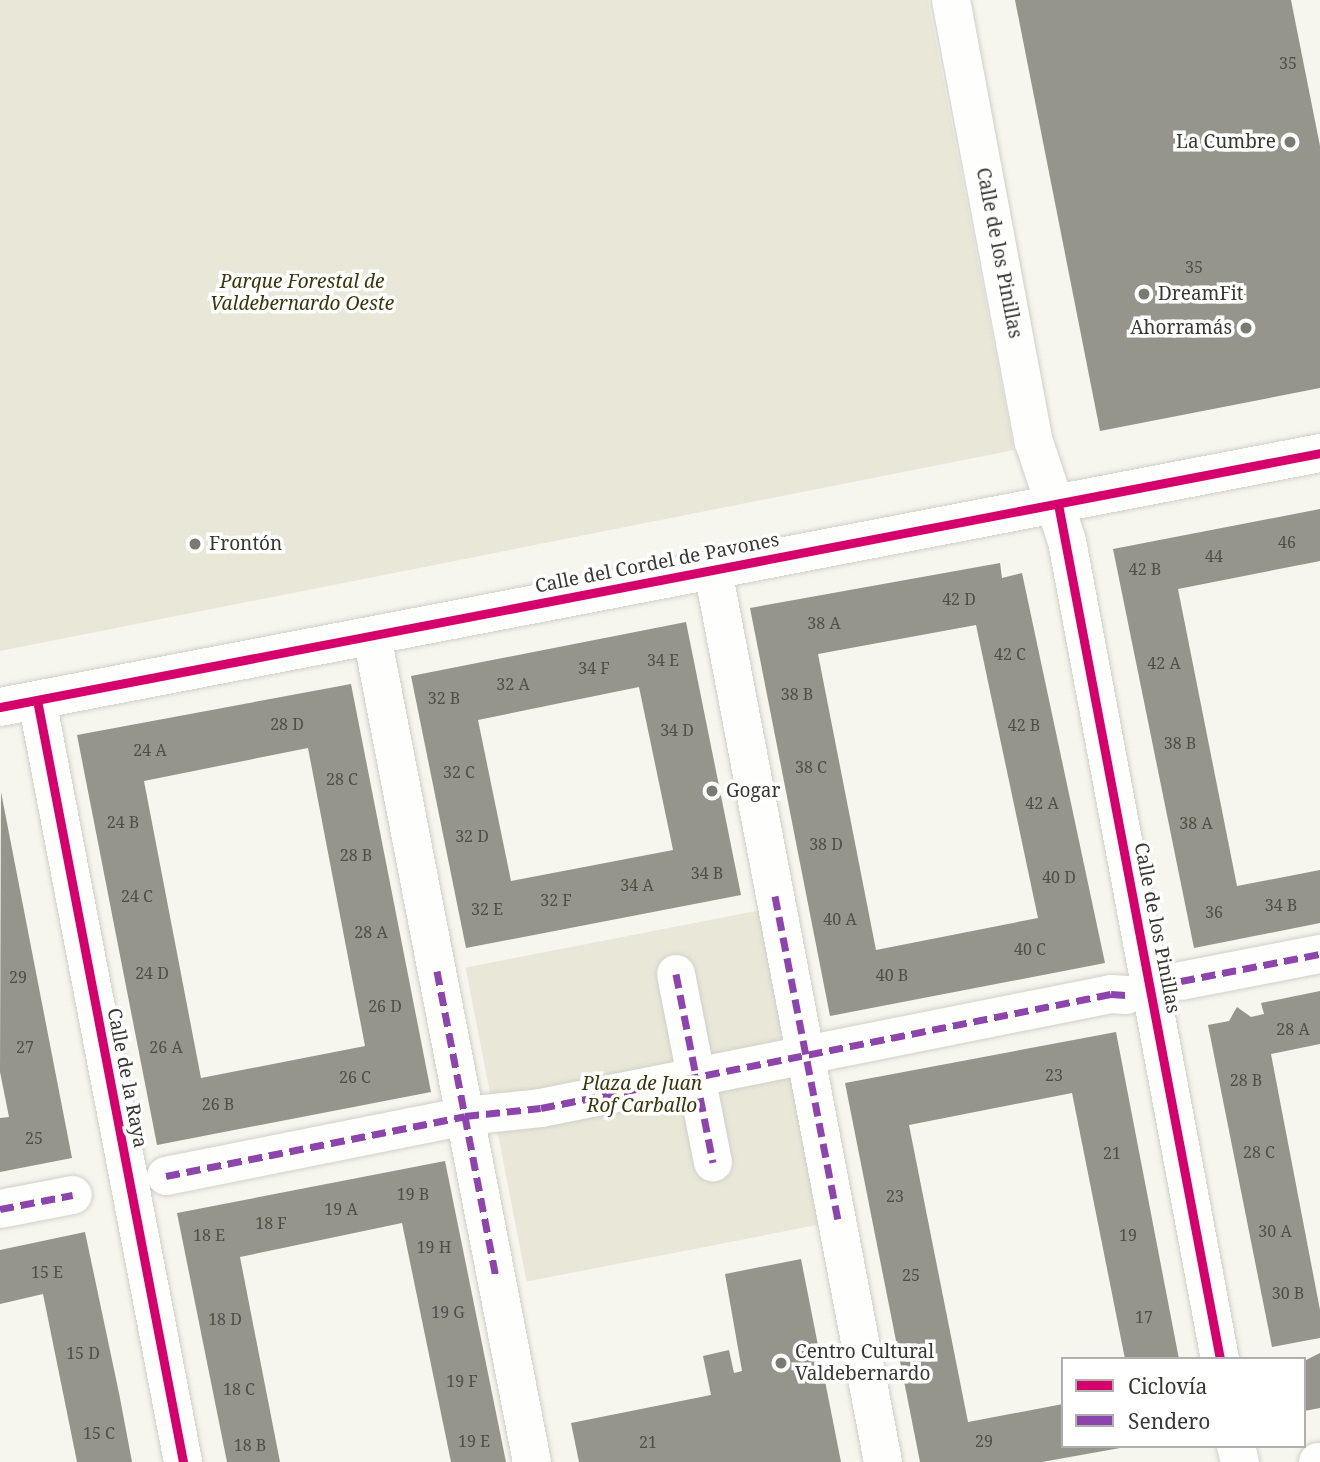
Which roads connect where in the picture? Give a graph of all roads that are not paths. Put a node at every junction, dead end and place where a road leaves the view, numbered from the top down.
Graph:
1 (951, 0) edge
2 (974, 0) edge
3 (1320, 453) edge
4 (1058, 504) junction
5 (713, 570) junction
6 (372, 636) junction
7 (37, 700) junction
8 (0, 707) edge
9 (1320, 954) edge
10 (676, 974) dead end
11 (1181, 981) dead end
12 (1126, 995) dead end
13 (805, 1052) junction
14 (694, 1078) junction
15 (465, 1116) junction
16 (713, 1162) dead end
17 (166, 1176) dead end
18 (73, 1195) dead end
19 (0, 1209) edge
20 (1220, 1357) edge
21 (183, 1462) edge
22 (532, 1462) edge
23 (883, 1462) edge

1 - 4 street, Calle de los Pinillas
2 - 4 street, Calle de los Pinillas
3 - 4 street, Calle del Cordel de Pavones
4 - 5 street, Calle del Cordel de Pavones
4 - 20 street, Calle de los Pinillas
5 - 6 street, Calle del Cordel de Pavones
5 - 13 street, Calle del Cordel de Pavones
6 - 7 street, Calle del Cordel de Pavones
6 - 15 street
7 - 8 street, Calle del Cordel de Pavones
7 - 21 street, Calle de la Raya
9 - 11 street
10 - 14 street
12 - 13 street
13 - 14 street
13 - 23 street, Calle del Cordel de Pavones
14 - 15 street
14 - 16 street
15 - 17 street
15 - 22 street
18 - 19 street

